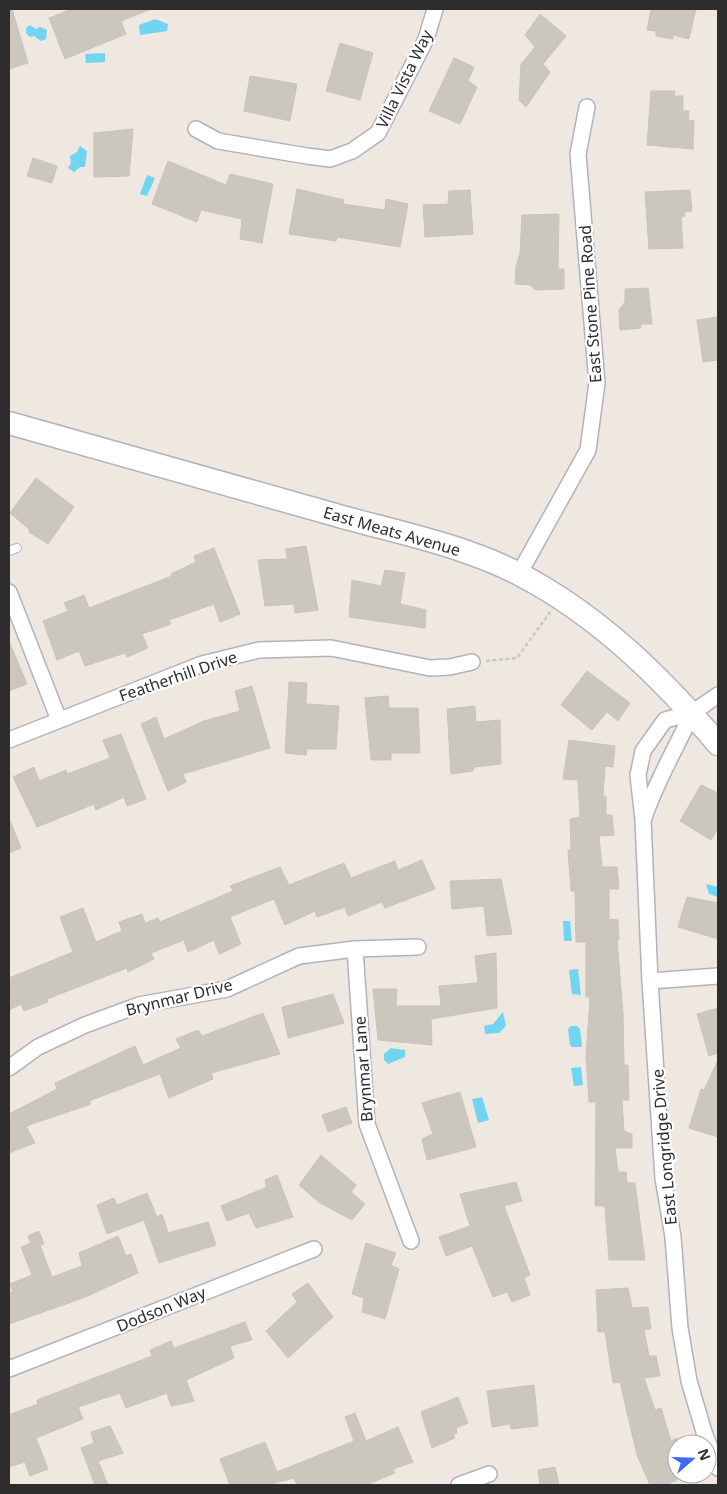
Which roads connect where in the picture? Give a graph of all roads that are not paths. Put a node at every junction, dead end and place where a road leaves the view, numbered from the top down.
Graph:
1 (435, 11) edge
2 (587, 107) dead end
3 (196, 129) dead end
4 (9, 423) edge
5 (17, 548) dead end
6 (9, 551) edge
7 (519, 574) junction
8 (9, 592) edge
9 (472, 662) road end
10 (718, 695) edge
11 (692, 713) junction
12 (59, 720) junction
13 (9, 740) edge
14 (718, 744) edge
15 (643, 820) junction
16 (418, 947) dead end
17 (355, 949) junction
18 (718, 976) edge
19 (650, 981) junction
20 (9, 1068) edge
21 (411, 1241) dead end
22 (314, 1249) dead end
23 (9, 1369) edge
24 (718, 1468) edge
25 (489, 1474) dead end
26 (459, 1485) edge

1 - 3 street, Villa Vista Way
2 - 7 street, East Stone Pine Road
4 - 7 street, East Meats Avenue
5 - 6 lane
7 - 11 street, East Meats Avenue
8 - 12 street
9 - 12 street, Featherhill Drive
10 - 11 street
11 - 14 street, East Meats Avenue
11 - 15 street, East Longridge Drive
11 - 15 street, East Longridge Drive
12 - 13 street, Featherhill Drive
15 - 19 street, East Longridge Drive
16 - 17 street, Brynmar Drive
17 - 20 street, Brynmar Drive
17 - 21 street, Brynmar Lane
18 - 19 street
19 - 24 street, East Longridge Drive
22 - 23 street, Dodson Way
25 - 26 street

